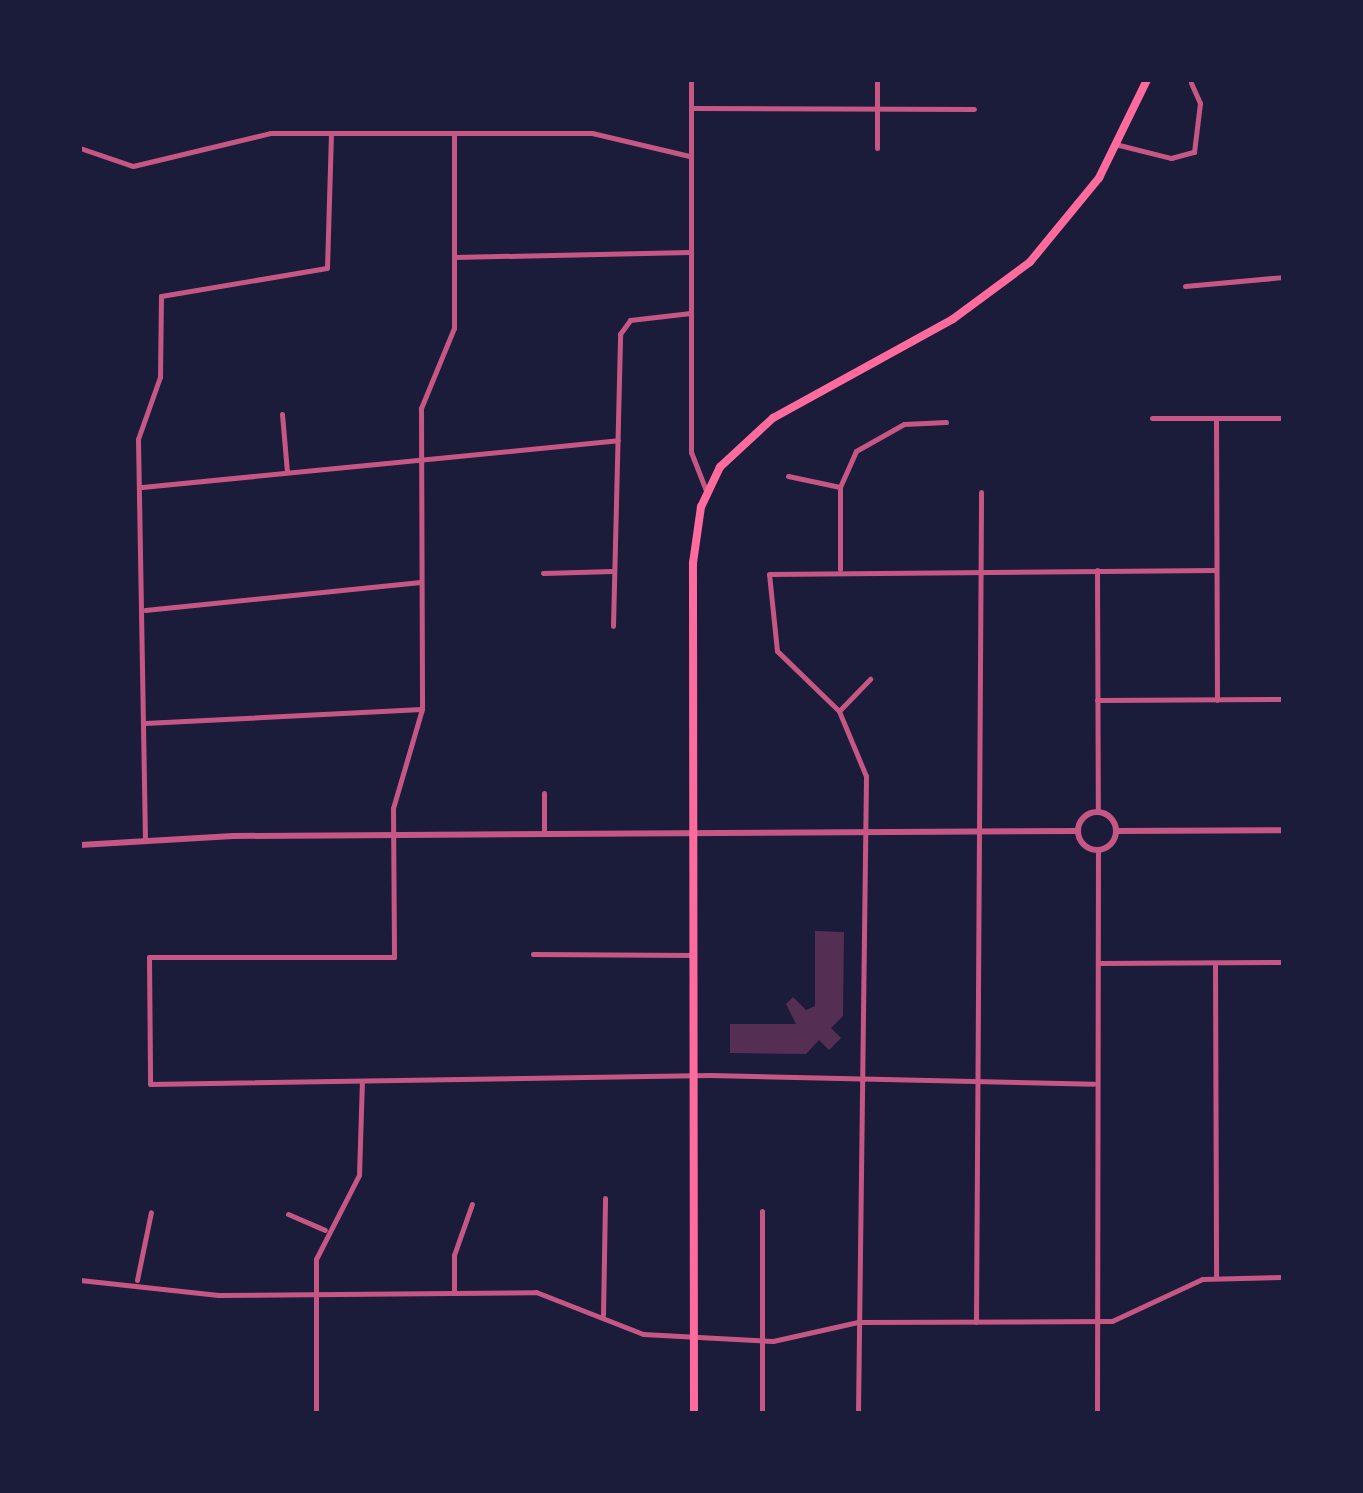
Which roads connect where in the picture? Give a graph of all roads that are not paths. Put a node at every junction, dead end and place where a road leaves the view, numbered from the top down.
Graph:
1 (691, 80) edge
2 (877, 80) edge
3 (1146, 80) edge
4 (1191, 83) dead end
5 (877, 106) junction
6 (690, 108) junction
7 (974, 109) dead end
8 (454, 133) junction
9 (331, 134) junction
10 (1119, 145) junction
11 (877, 148) dead end
12 (82, 149) edge
13 (690, 156) junction
14 (690, 252) junction
15 (454, 257) junction
16 (1283, 277) edge
17 (1185, 286) dead end
18 (691, 313) junction
19 (282, 414) dead end
20 (1152, 418) dead end
21 (1216, 418) junction
22 (1283, 418) edge
23 (946, 422) dead end
24 (618, 440) junction
25 (420, 460) junction
26 (287, 472) junction
27 (788, 476) dead end
28 (142, 487) junction
29 (840, 487) junction
30 (982, 492) dead end
31 (707, 493) junction
32 (982, 568) junction
33 (840, 569) junction
34 (1097, 569) junction
35 (1216, 570) junction
36 (613, 571) junction
37 (543, 573) dead end
38 (421, 582) junction
39 (144, 610) junction
40 (613, 626) dead end
41 (870, 679) dead end
42 (1097, 700) junction
43 (1217, 700) junction
44 (1283, 700) edge
45 (422, 709) junction
46 (840, 711) junction
47 (144, 723) junction
48 (544, 793) dead end
49 (1098, 812) junction
50 (1283, 830) edge
51 (1116, 831) junction
52 (694, 832) junction
53 (867, 832) junction
54 (982, 832) junction
55 (1078, 832) junction
56 (544, 834) junction
57 (393, 835) junction
58 (145, 840) junction
59 (80, 845) edge
60 (1098, 850) junction
61 (533, 954) dead end
62 (694, 955) junction
63 (1283, 962) edge
64 (1215, 963) junction
65 (1098, 964) junction
66 (694, 1076) junction
67 (362, 1082) junction
68 (867, 1083) junction
69 (982, 1083) junction
70 (1094, 1084) junction
71 (606, 1198) dead end
72 (472, 1204) dead end
73 (762, 1211) dead end
74 (151, 1212) dead end
75 (288, 1214) dead end
76 (325, 1230) junction
77 (1216, 1277) junction
78 (1283, 1277) edge
79 (80, 1280) edge
80 (137, 1280) junction
81 (454, 1292) junction
82 (314, 1294) junction
83 (603, 1316) junction
84 (858, 1322) junction
85 (976, 1322) junction
86 (1095, 1322) junction
87 (695, 1338) junction
88 (762, 1340) junction
89 (316, 1413) edge
90 (694, 1413) edge
91 (762, 1413) edge
92 (858, 1413) edge
93 (1096, 1413) edge

1 - 6 street
2 - 5 street
3 - 10 main road
4 - 10 street
5 - 6 street
5 - 7 street
5 - 11 street
6 - 13 street
8 - 9 street
8 - 13 street
8 - 15 street
9 - 12 street
9 - 28 street
10 - 31 main road
13 - 14 street
14 - 15 street
14 - 18 street
15 - 25 street
16 - 17 street
18 - 24 street
18 - 31 street
19 - 26 street
20 - 21 street
21 - 22 street
21 - 35 street
23 - 29 street
24 - 25 street
24 - 36 street
25 - 26 street
25 - 38 street
26 - 28 street
27 - 29 street
28 - 39 street
29 - 33 street
30 - 32 street
31 - 52 main road
32 - 33 street
32 - 34 street
32 - 54 street
33 - 46 street
34 - 35 street
34 - 42 street
35 - 43 street
36 - 37 street
36 - 40 street
38 - 39 street
38 - 45 street
39 - 47 street
41 - 46 street
42 - 43 street
42 - 49 street
43 - 44 street
45 - 47 street
45 - 57 street
46 - 53 street
47 - 58 street
48 - 56 street
49 - 51 street
49 - 55 street
50 - 51 street
51 - 60 street
52 - 53 street
52 - 56 street
52 - 62 main road
53 - 54 street
53 - 68 street
54 - 55 street
54 - 69 street
55 - 60 street
56 - 57 street
57 - 58 street
57 - 67 street
58 - 59 street
60 - 65 street
61 - 62 street
62 - 66 main road
63 - 64 street
64 - 65 street
64 - 77 street
65 - 70 street
66 - 67 street
66 - 68 street
66 - 87 main road
67 - 76 street
68 - 69 street
68 - 84 street
69 - 70 street
69 - 85 street
70 - 86 street
71 - 83 street
72 - 81 street
73 - 88 street
74 - 80 street
75 - 76 street
76 - 82 street
77 - 78 street
77 - 86 street
79 - 80 street
80 - 82 street
81 - 82 street
81 - 83 street
82 - 89 street
83 - 87 street
84 - 85 street
84 - 88 street
84 - 92 street
85 - 86 street
86 - 93 street
87 - 88 street
87 - 90 main road
88 - 91 street

